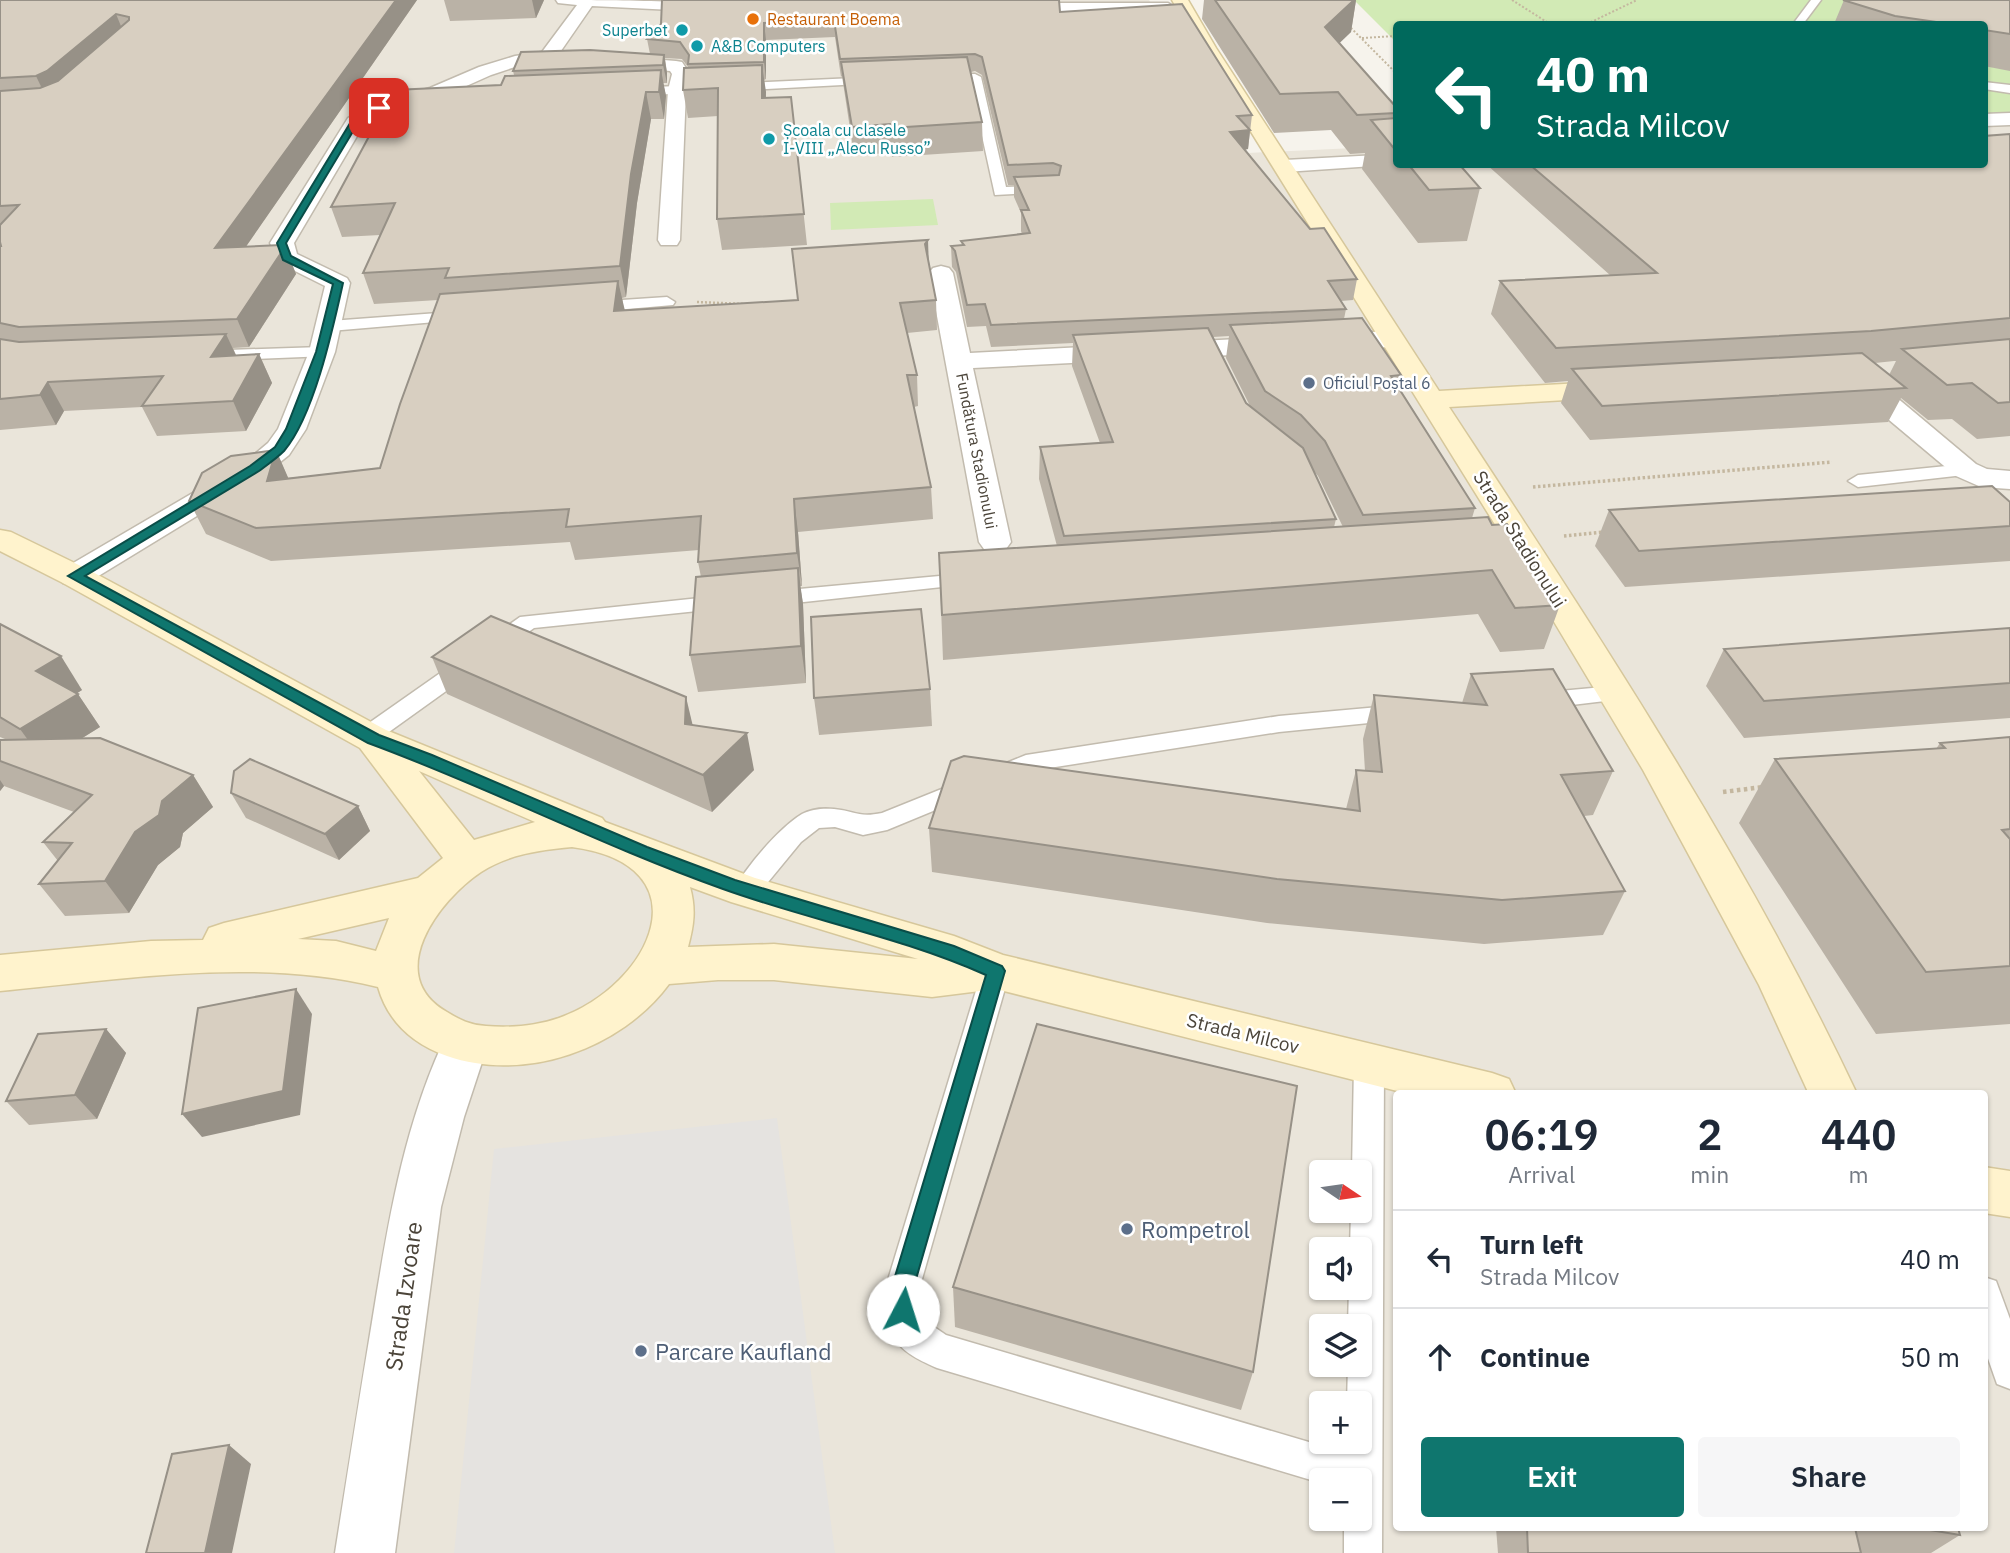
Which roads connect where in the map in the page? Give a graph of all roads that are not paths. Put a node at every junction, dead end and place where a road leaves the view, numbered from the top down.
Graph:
1 (561, 0) edge
2 (1816, 0) edge
3 (588, 1) edge
4 (1182, 4) edge
5 (728, 7) edge
6 (992, 8) edge
7 (1800, 21) edge
8 (548, 57) junction
9 (571, 58) edge
10 (591, 60) edge
11 (921, 79) edge
12 (894, 80) edge
13 (1988, 86) edge
14 (2010, 89) edge
15 (677, 90) junction
16 (622, 93) edge
17 (456, 98) edge
18 (405, 100) junction
19 (2010, 119) edge
20 (1988, 120) edge
21 (1393, 160) edge
22 (1285, 166) junction
23 (1053, 189) edge
24 (669, 240) dead end
25 (941, 273) dead end
26 (667, 302) road end
27 (572, 309) edge
28 (478, 315) edge
29 (326, 339) junction
30 (1391, 339) junction
31 (212, 356) edge
32 (960, 361) junction
33 (1893, 372) dead end
34 (1840, 377) joint
35 (1648, 387) edge
36 (1430, 400) junction
37 (1966, 470) junction
38 (2010, 480) edge
39 (1858, 481) road end
40 (0, 539) edge
41 (995, 542) dead end
42 (75, 576) junction
43 (989, 580) edge
44 (1614, 694) junction
45 (1520, 703) edge
46 (1426, 711) edge
47 (370, 737) junction
48 (623, 844) junction
49 (468, 861) junction
50 (746, 891) junction
51 (429, 892) junction
52 (151, 959) junction
53 (657, 967) junction
54 (996, 971) junction
55 (0, 973) edge
56 (395, 973) junction
57 (465, 1044) junction
58 (1369, 1065) junction
59 (1475, 1090) edge
60 (1831, 1090) edge
61 (1988, 1191) edge
62 (2010, 1194) edge
63 (1988, 1305) edge
64 (2010, 1371) edge
65 (1334, 1468) edge
66 (1364, 1468) edge
67 (1363, 1531) edge
68 (365, 1553) edge
69 (1363, 1553) edge

1 - 3 street
2 - 7 lane
3 - 5 street
3 - 8 street
4 - 6 street
4 - 22 main road, Strada Stadionului
8 - 9 street
8 - 18 street
10 - 15 street
11 - 23 lane
12 - 15 lane
13 - 14 lane
15 - 16 lane
15 - 24 street
17 - 18 lane
18 - 29 street
19 - 20 street
21 - 22 street
22 - 30 main road, Strada Stadionului
25 - 32 street, Fundătura Stadionului
26 - 27 lane
28 - 29 lane
29 - 31 lane
29 - 42 street
30 - 32 street, Fundătura Stadionului
30 - 36 main road, Strada Stadionului
32 - 41 street, Fundătura Stadionului
33 - 34 main road
34 - 37 street
35 - 36 main road
36 - 44 main road, Strada Stadionului
37 - 38 street
37 - 39 lane
40 - 42 main road, Strada Milcov
42 - 47 main road, Strada Milcov
43 - 47 lane
44 - 45 lane
44 - 60 main road, Strada Stadionului
46 - 50 lane
47 - 48 main road, Strada Milcov
47 - 49 main road, Strada Milcov
48 - 49 main road
48 - 50 main road, Strada Milcov
48 - 53 main road
49 - 51 main road
50 - 54 main road, Strada Milcov
51 - 52 main road
51 - 56 main road
52 - 55 main road
52 - 56 main road
53 - 54 main road, Strada Milcov
53 - 57 main road
54 - 58 main road, Strada Milcov
54 - 65 lane
56 - 57 main road
57 - 68 street, Strada Izvoare
58 - 59 main road, Strada Milcov
58 - 66 lane
61 - 62 main road
63 - 64 lane
67 - 69 lane

